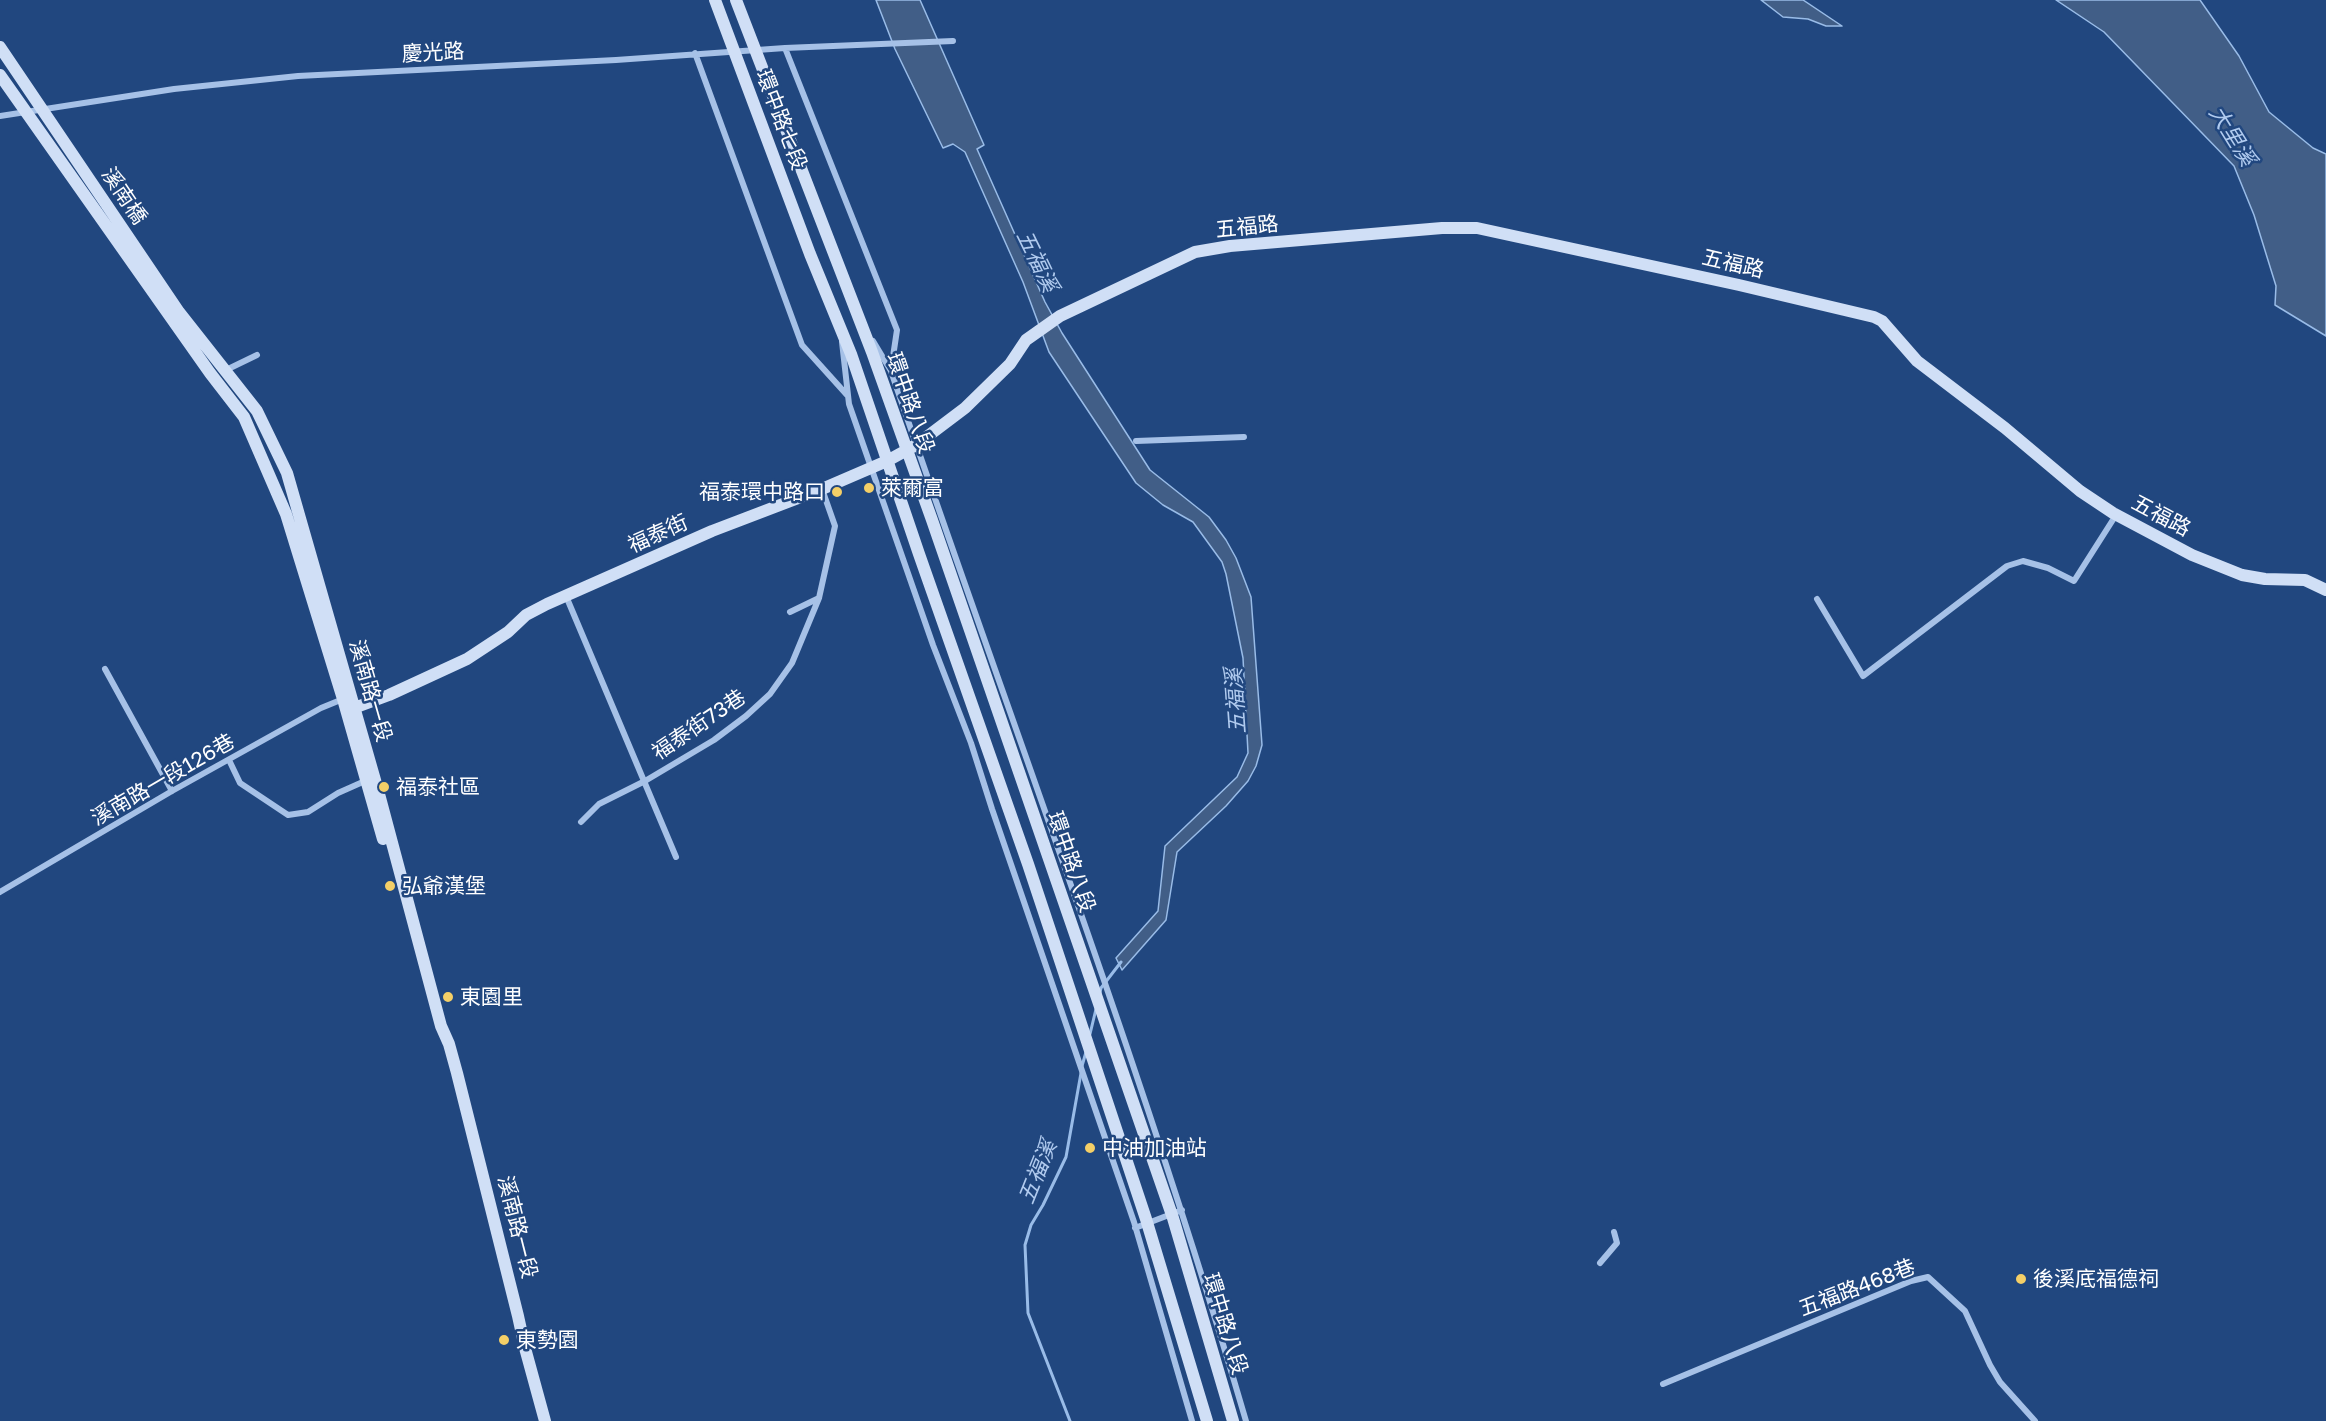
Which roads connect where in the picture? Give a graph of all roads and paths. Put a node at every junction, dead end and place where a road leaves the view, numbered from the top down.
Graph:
1 (715, 0) edge
2 (736, 0) edge
3 (952, 42) dead end
4 (0, 47) edge
5 (785, 48) junction
6 (695, 53) junction
7 (0, 75) edge
8 (0, 116) edge
9 (829, 244) joint
10 (810, 254) joint
11 (860, 320) junction
12 (840, 326) junction
13 (1032, 336) joint
14 (257, 355) dead end
15 (223, 367) junction
16 (891, 371) junction
17 (210, 373) joint
18 (847, 395) junction
19 (1244, 437) dead end
20 (1136, 441) dead end
21 (911, 448) junction
22 (887, 461) junction
23 (872, 468) junction
24 (822, 489) junction
25 (2116, 515) junction
26 (2326, 590) edge
27 (566, 596) junction
28 (819, 598) junction
29 (1817, 599) dead end
30 (790, 612) dead end
31 (105, 669) dead end
32 (343, 699) junction
33 (354, 708) junction
34 (229, 760) junction
35 (367, 775) junction
36 (645, 781) junction
37 (172, 791) junction
38 (581, 822) dead end
39 (676, 857) dead end
40 (0, 892) edge
41 (1092, 966) junction
42 (1176, 1212) junction
43 (1141, 1225) junction
44 (1614, 1232) dead end
45 (1600, 1263) dead end
46 (1663, 1384) dead end
47 (545, 1421) edge
48 (1192, 1421) edge
49 (1207, 1421) edge
50 (1233, 1421) edge
51 (1246, 1421) edge
52 (2035, 1421) edge

1 - 10 street, 環中路七段
2 - 9 street, 環中路七段
3 - 5 street, 慶光路
4 - 15 street, 溪南橋
5 - 6 street, 慶光路
5 - 16 street, 環中路八段
6 - 8 street, 慶光路
6 - 18 street, 環中路八段
7 - 17 street, 溪南橋
9 - 11 street, 環中路八段
10 - 12 street, 環中路八段
11 - 16 street, 環中路八段
11 - 21 street, 環中路八段
12 - 18 street, 環中路八段
12 - 22 street, 環中路八段
13 - 21 street, 福泰街
13 - 25 street, 五福路
14 - 15 street
15 - 33 street, 溪南路一段
16 - 21 street, 環中路八段
17 - 32 street, 溪南路一段
18 - 23 street, 環中路八段
19 - 20 street
21 - 22 street, 福泰街
21 - 41 street, 環中路八段
22 - 23 street, 福泰街
22 - 43 street, 環中路八段
23 - 24 street, 福泰街
23 - 43 street, 環中路八段
24 - 27 street, 福泰街
24 - 28 street, 福泰街73巷
25 - 26 street, 五福路
25 - 29 street
27 - 33 street, 福泰街
27 - 36 street
28 - 30 street
28 - 36 street, 福泰街73巷
31 - 37 street
32 - 33 street
32 - 34 street, 溪南路一段126巷
32 - 35 street, 溪南路一段
33 - 35 street, 溪南路一段
34 - 35 street
34 - 37 street, 溪南路一段126巷
35 - 47 street, 溪南路一段
36 - 38 street, 福泰街73巷
36 - 39 street
37 - 40 street, 溪南路一段126巷
41 - 42 street, 環中路八段
41 - 42 street, 環中路八段
42 - 43 street
42 - 50 street, 環中路八段
42 - 51 street, 環中路八段
43 - 48 street, 環中路八段
43 - 49 street, 環中路八段
44 - 45 street
46 - 52 street, 五福路468巷

